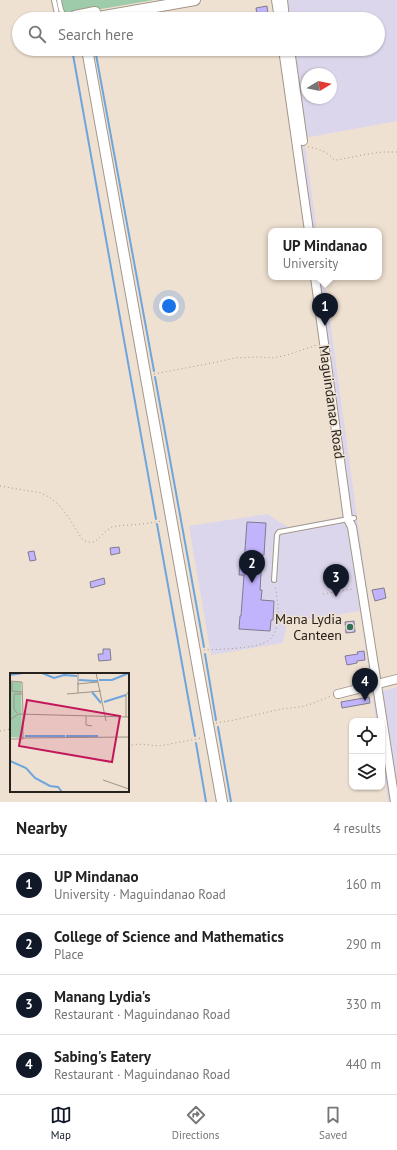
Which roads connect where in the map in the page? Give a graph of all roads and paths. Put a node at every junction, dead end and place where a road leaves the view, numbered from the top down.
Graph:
1 (54, 0) edge
2 (59, 0) edge
3 (166, 0) edge
4 (195, 0) edge
5 (276, 0) edge
6 (283, 0) edge
7 (57, 12) edge
8 (61, 12) edge
9 (109, 12) edge
10 (118, 12) edge
11 (278, 12) edge
12 (284, 12) edge
13 (82, 56) edge
14 (88, 56) edge
15 (284, 56) edge
16 (291, 56) edge
17 (303, 147) junction
18 (397, 152) edge
19 (309, 228) edge
20 (314, 228) edge
21 (315, 280) edge
22 (321, 280) edge
23 (136, 339) junction
24 (324, 342) junction
25 (145, 376) junction
26 (0, 486) edge
27 (351, 518) junction
28 (166, 520) junction
29 (274, 580) joint
30 (362, 588) junction
31 (323, 594) dead end
32 (192, 652) junction
33 (397, 679) edge
34 (378, 685) junction
35 (338, 694) joint
36 (208, 725) junction
37 (10, 729) edge
38 (0, 731) edge
39 (205, 738) junction
40 (129, 746) edge
41 (216, 802) edge
42 (222, 802) edge
43 (394, 802) edge

1 - 7 lane
2 - 8 lane
3 - 9 street
4 - 10 street
5 - 11 street
6 - 12 street
13 - 23 street
14 - 23 street
15 - 19 street
16 - 17 street
17 - 18 path
17 - 20 street
21 - 24 street, Maguindanao Road
22 - 27 street, Maguindanao Road
23 - 25 street
23 - 28 street
24 - 25 path
24 - 27 street, Maguindanao Road
25 - 32 street
26 - 28 path
27 - 29 lane
27 - 30 street, Maguindanao Road
28 - 32 street
29 - 32 path
30 - 31 path
30 - 34 street, Maguindanao Road
32 - 36 street
32 - 39 street
33 - 34 street
34 - 35 street
34 - 43 street, Maguindanao Road
35 - 36 path
36 - 42 street
37 - 38 path
39 - 40 path
39 - 41 street

